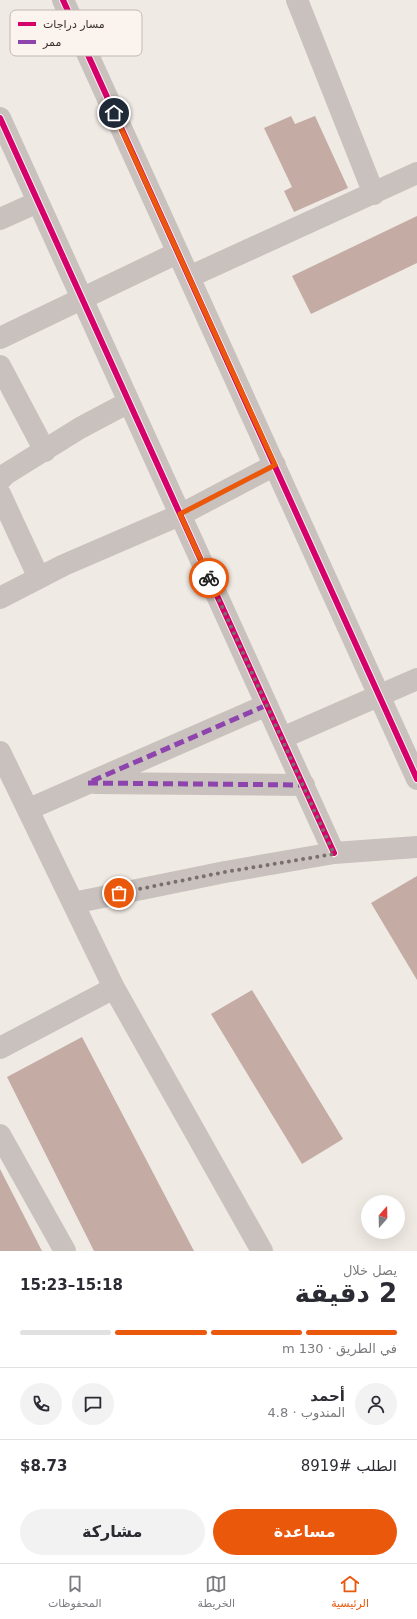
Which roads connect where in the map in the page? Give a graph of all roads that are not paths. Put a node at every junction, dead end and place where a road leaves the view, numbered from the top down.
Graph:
1 (63, 0) edge
2 (297, 0) edge
3 (68, 10) edge
4 (88, 56) edge
5 (0, 118) edge
6 (417, 173) edge
7 (374, 194) junction
8 (38, 202) junction
9 (0, 219) edge
10 (177, 253) junction
11 (189, 277) junction
12 (82, 297) junction
13 (0, 338) edge
14 (0, 366) edge
15 (129, 402) junction
16 (45, 451) junction
17 (275, 465) junction
18 (0, 480) edge
19 (0, 494) edge
20 (180, 514) junction
21 (39, 578) junction
22 (0, 598) edge
23 (417, 679) edge
24 (380, 694) junction
25 (267, 705) junction
26 (282, 738) junction
27 (2, 760) edge
28 (417, 779) edge
29 (88, 783) junction
30 (304, 785) junction
31 (29, 809) junction
32 (417, 847) edge
33 (334, 854) junction
34 (73, 903) junction
35 (114, 988) junction
36 (0, 1048) edge
37 (0, 1136) edge
38 (65, 1251) edge
39 (262, 1251) edge

1 - 3 street
2 - 7 street
4 - 10 street
5 - 8 street
6 - 7 street
7 - 11 street
8 - 9 street
8 - 12 street
10 - 11 street
10 - 12 street
11 - 17 street
12 - 13 street
12 - 15 street
14 - 16 street
15 - 16 street
15 - 20 street
16 - 18 street
17 - 20 street
17 - 24 street
19 - 21 street
20 - 21 street
20 - 25 street
21 - 22 street
23 - 24 street
24 - 26 street
24 - 28 street
25 - 26 street
25 - 29 street
26 - 30 street
27 - 31 street
29 - 30 street
29 - 31 street
30 - 33 street
31 - 34 street
32 - 33 street
33 - 34 street
34 - 35 street
35 - 36 street
35 - 39 street
37 - 38 street

